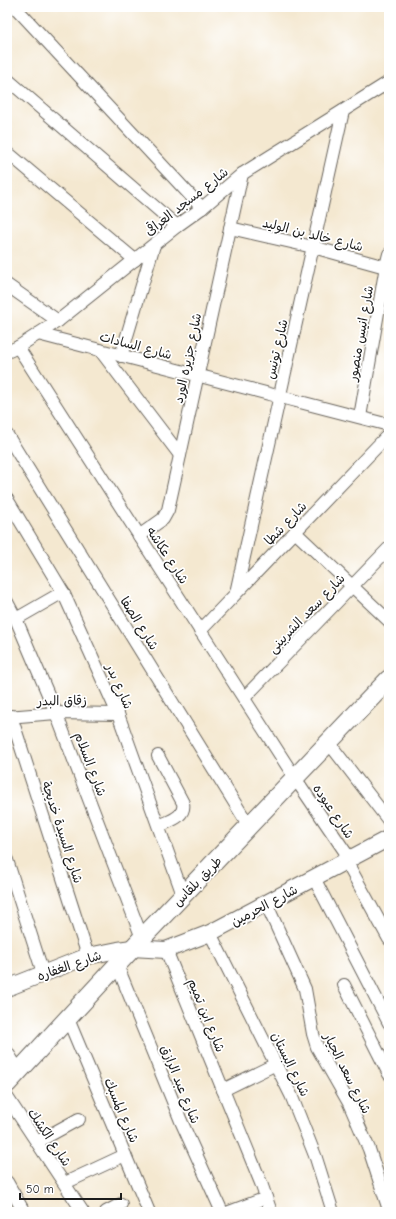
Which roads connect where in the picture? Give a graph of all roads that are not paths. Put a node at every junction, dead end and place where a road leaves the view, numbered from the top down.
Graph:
1 (15, 7) edge
2 (7, 79) edge
3 (389, 82) edge
4 (343, 111) junction
5 (7, 152) edge
6 (242, 174) junction
7 (202, 208) junction
8 (177, 226) junction
9 (230, 228) junction
10 (154, 245) junction
11 (313, 247) junction
12 (135, 260) junction
13 (388, 263) edge
14 (7, 285) edge
15 (58, 321) junction
16 (38, 334) junction
17 (12, 349) edge
18 (100, 350) junction
19 (121, 356) junction
20 (198, 375) junction
21 (280, 396) junction
22 (360, 417) junction
23 (388, 434) edge
24 (7, 435) edge
25 (180, 455) junction
26 (7, 499) edge
27 (295, 532) junction
28 (139, 536) junction
29 (389, 548) edge
30 (352, 586) junction
31 (63, 592) junction
32 (236, 593) junction
33 (7, 602) edge
34 (16, 619) junction
35 (389, 621) edge
36 (200, 631) junction
37 (389, 681) edge
38 (244, 698) junction
39 (56, 713) junction
40 (118, 714) junction
41 (9, 716) edge
42 (329, 743) junction
43 (158, 756) dead end
44 (295, 778) junction
45 (389, 821) edge
46 (158, 826) junction
47 (249, 826) junction
48 (389, 838) edge
49 (7, 860) edge
50 (348, 860) junction
51 (314, 878) junction
52 (183, 895) junction
53 (266, 904) junction
54 (210, 933) junction
55 (389, 939) edge
56 (137, 943) junction
57 (166, 950) junction
58 (88, 956) junction
59 (118, 965) junction
60 (43, 973) junction
61 (344, 985) dead end
62 (7, 988) edge
63 (68, 1019) junction
64 (389, 1023) edge
65 (7, 1052) edge
66 (276, 1064) junction
67 (19, 1071) junction
68 (389, 1074) edge
69 (7, 1084) edge
70 (222, 1090) junction
71 (7, 1098) edge
72 (78, 1119) dead end
73 (37, 1142) junction
74 (125, 1154) junction
75 (7, 1182) edge
76 (65, 1183) junction
77 (266, 1198) junction
78 (121, 1204) dead end
79 (389, 1210) edge
80 (24, 1212) edge
81 (83, 1212) edge
82 (106, 1212) edge
83 (150, 1212) edge
84 (222, 1212) edge
85 (229, 1212) edge
86 (270, 1212) edge
87 (333, 1212) edge

1 - 7 street
2 - 8 street
3 - 4 street, شارع مسجد العراقى
4 - 6 street, شارع مسجد العراقى
4 - 11 street, شارع تونس
5 - 12 street
6 - 7 street, شارع مسجد العراقى
6 - 9 street, شارع جزيره الورد
7 - 8 street, شارع مسجد العراقى
8 - 10 street, شارع مسجد العراقى
9 - 11 street, شارع خالد بن الوليد
9 - 20 street, شارع جزيره الورد
10 - 12 street, شارع مسجد العراقى
10 - 19 street
11 - 13 street, شارع خالد بن الوليد
11 - 21 street, شارع تونس
12 - 15 street, شارع مسجد العراقى
13 - 22 street, شارع انيس منصور
14 - 15 street
15 - 16 street, شارع مسجد العراقى
16 - 17 street, شارع مسجد العراقى
16 - 18 street, شارع السادات
17 - 28 street, شارع عكاشه
18 - 19 street, شارع السادات
18 - 25 street
19 - 20 street, شارع السادات
20 - 21 street, شارع السادات
20 - 25 street, شارع جزيره الورد
21 - 22 street, شارع السادات
21 - 32 street, شارع تونس
22 - 23 street, شارع السادات
23 - 27 street, شارع شطا
24 - 47 street, شارع الصفا
25 - 28 street, شارع جزيره الورد
26 - 31 street, شارع بدر
27 - 30 street
27 - 32 street, شارع شطا
28 - 36 street, شارع عكاشه
29 - 30 street, شارع سعد الشربينى
30 - 35 street
30 - 38 street, شارع سعد الشربينى
31 - 34 street
31 - 40 street, شارع بدر
32 - 36 street, شارع شطا
33 - 34 street, شارع السلام
34 - 39 street, شارع السلام
36 - 38 street, شارع عكاشه
37 - 42 main road, طريق بلقاس
38 - 44 street, شارع عكاشه
39 - 40 street, زقاق البدر
39 - 41 street, زقاق البدر
39 - 56 street, شارع السلام
40 - 46 street, شارع بدر
41 - 58 street, شارع السيدة خديجة
42 - 44 main road, طريق بلقاس
42 - 45 street
43 - 46 street
44 - 47 main road, طريق بلقاس
44 - 50 street, شارع عبوده
46 - 52 street, شارع بدر
47 - 52 main road, طريق بلقاس
48 - 50 street, شارع الحرمين
49 - 60 street
50 - 51 street, شارع الحرمين
50 - 55 street, شارع عبوده
51 - 53 street, شارع الحرمين
51 - 64 street
52 - 56 main road, طريق بلقاس
53 - 54 street, شارع الحرمين
53 - 79 street, شارع سعد الجيار
54 - 57 street, شارع الحرمين
54 - 66 street, شارع البستان
56 - 57 street, شارع الحرمين
56 - 58 street, شارع الغفاره
56 - 59 main road, طريق بلقاس
57 - 70 street, شارع ابن تميم
58 - 60 street, شارع الغفاره
59 - 63 main road, طريق بلقاس
59 - 84 street, شارع عبد الرازق
60 - 62 street, شارع الغفاره
61 - 68 street
63 - 67 main road, طريق بلقاس
63 - 74 street, شارع المسبك
65 - 67 street
66 - 70 street
66 - 87 street, شارع البستان
67 - 69 main road, طريق بلقاس
70 - 77 street, شارع ابن تميم
71 - 73 street, شارع الكشك
72 - 73 street
73 - 76 street, شارع الكشك
74 - 76 street
74 - 83 street, شارع المسبك
75 - 80 street
76 - 81 street, شارع الكشك
77 - 85 street
77 - 86 street, شارع ابن تميم
78 - 82 street

